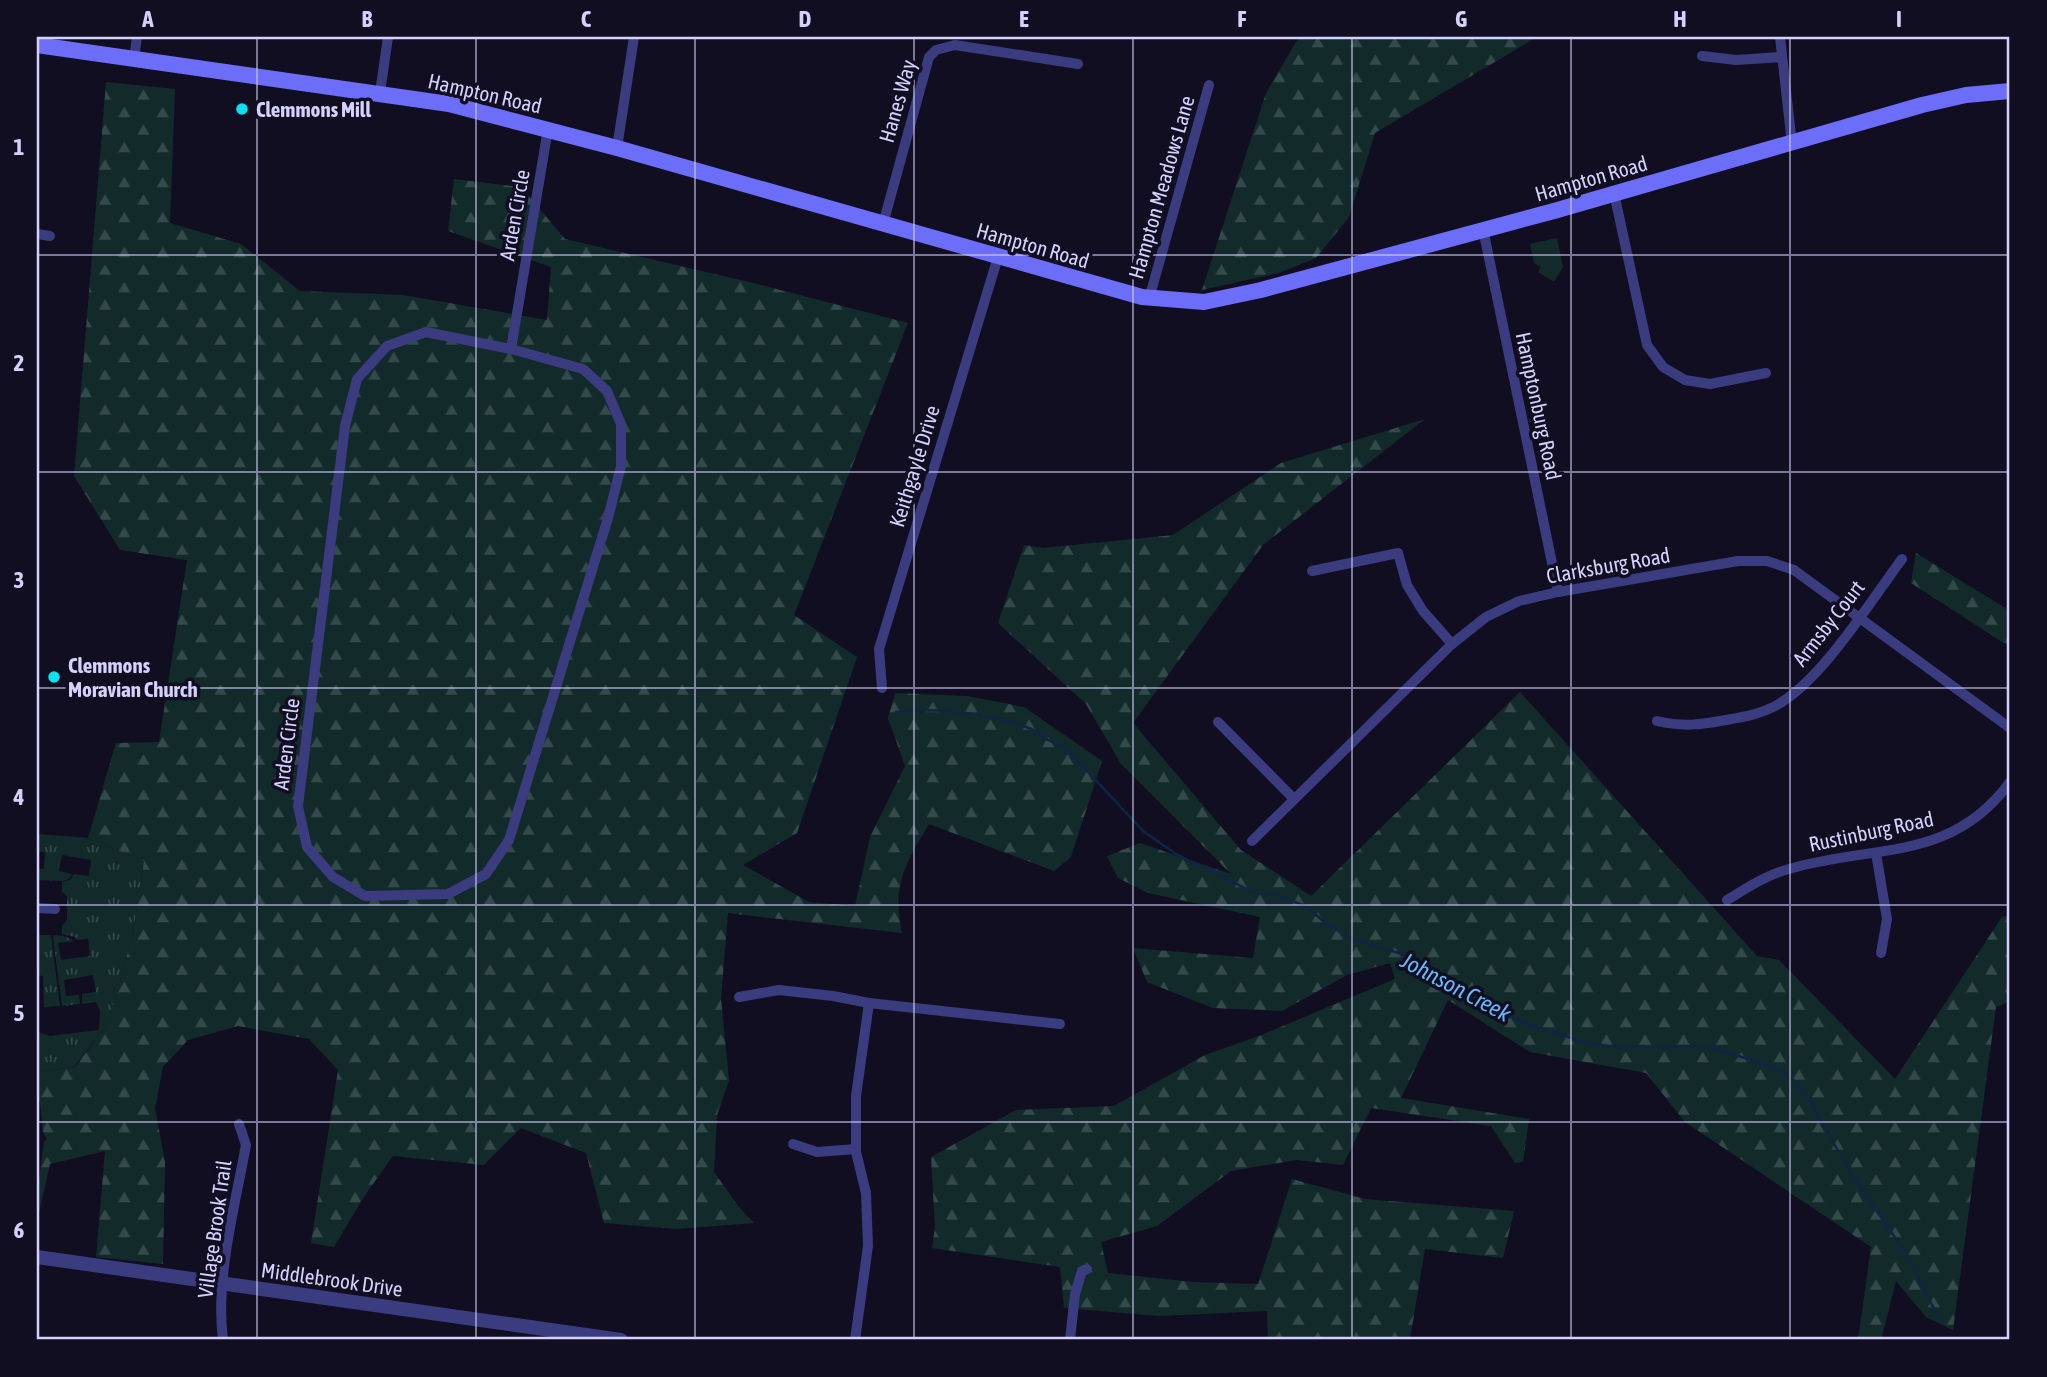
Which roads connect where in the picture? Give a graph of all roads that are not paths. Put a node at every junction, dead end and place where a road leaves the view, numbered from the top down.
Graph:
1 (137, 37) edge
2 (388, 37) edge
3 (634, 37) edge
4 (1780, 37) edge
5 (37, 45) edge
6 (1702, 56) dead end
7 (1782, 57) junction
8 (134, 59) junction
9 (1078, 64) dead end
10 (1209, 85) dead end
11 (2010, 91) edge
12 (380, 93) junction
13 (548, 129) junction
14 (1792, 144) junction
15 (617, 148) junction
16 (1614, 193) junction
17 (883, 224) junction
18 (1483, 229) junction
19 (37, 234) edge
20 (50, 236) dead end
21 (998, 257) junction
22 (1149, 299) junction
23 (511, 349) junction
24 (1766, 373) dead end
25 (1902, 559) dead end
26 (1312, 571) dead end
27 (1558, 592) junction
28 (1859, 617) junction
29 (1452, 644) junction
30 (882, 688) dead end
31 (1657, 721) dead end
32 (1218, 722) dead end
33 (2010, 728) edge
34 (2010, 782) edge
35 (1294, 799) junction
36 (1252, 841) dead end
37 (1876, 853) junction
38 (1727, 900) dead end
39 (37, 908) edge
40 (55, 909) dead end
41 (1881, 953) dead end
42 (739, 997) dead end
43 (869, 1003) junction
44 (1060, 1024) dead end
45 (239, 1124) dead end
46 (793, 1144) dead end
47 (856, 1149) junction
48 (37, 1257) edge
49 (1087, 1269) dead end
50 (222, 1284) junction
51 (561, 1337) edge
52 (223, 1340) edge
53 (621, 1340) edge
54 (855, 1340) edge
55 (1070, 1340) edge

1 - 8 street
2 - 12 street
3 - 15 street
4 - 7 street
5 - 8 main road, Hampton Road
6 - 7 street
7 - 14 street
8 - 12 main road, Hampton Road
9 - 17 street, Hanes Way
10 - 22 street, Hampton Meadows Lane
11 - 14 main road, Hampton Road
12 - 13 main road, Hampton Road
13 - 15 main road, Hampton Road
13 - 23 street, Arden Circle
14 - 16 main road, Hampton Road
15 - 17 main road, Hampton Road
16 - 18 main road, Hampton Road
16 - 24 street
17 - 21 main road, Hampton Road
18 - 22 main road, Hampton Road
18 - 27 street, Hamptonburg Road
19 - 20 street
21 - 22 main road, Hampton Road
21 - 30 street, Keithgayle Drive
23 - 23 street, Arden Circle
25 - 28 street, Armsby Court
26 - 29 street
27 - 28 street, Clarksburg Road
27 - 29 street, Clarksburg Road
28 - 31 street, Armsby Court
28 - 33 street, Clarksburg Road
29 - 35 street, Clarksburg Road
32 - 35 street
34 - 37 street, Rustinburg Road
35 - 36 street, Clarksburg Road
37 - 38 street, Rustinburg Road
37 - 41 street
39 - 40 street
42 - 43 street
43 - 44 street
43 - 47 street
45 - 50 street, Village Brook Trail
46 - 47 street
47 - 54 street
48 - 50 street, Middlebrook Drive
49 - 55 street
50 - 51 street, Middlebrook Drive
50 - 52 street, Village Brook Trail
51 - 53 street, Middlebrook Drive

